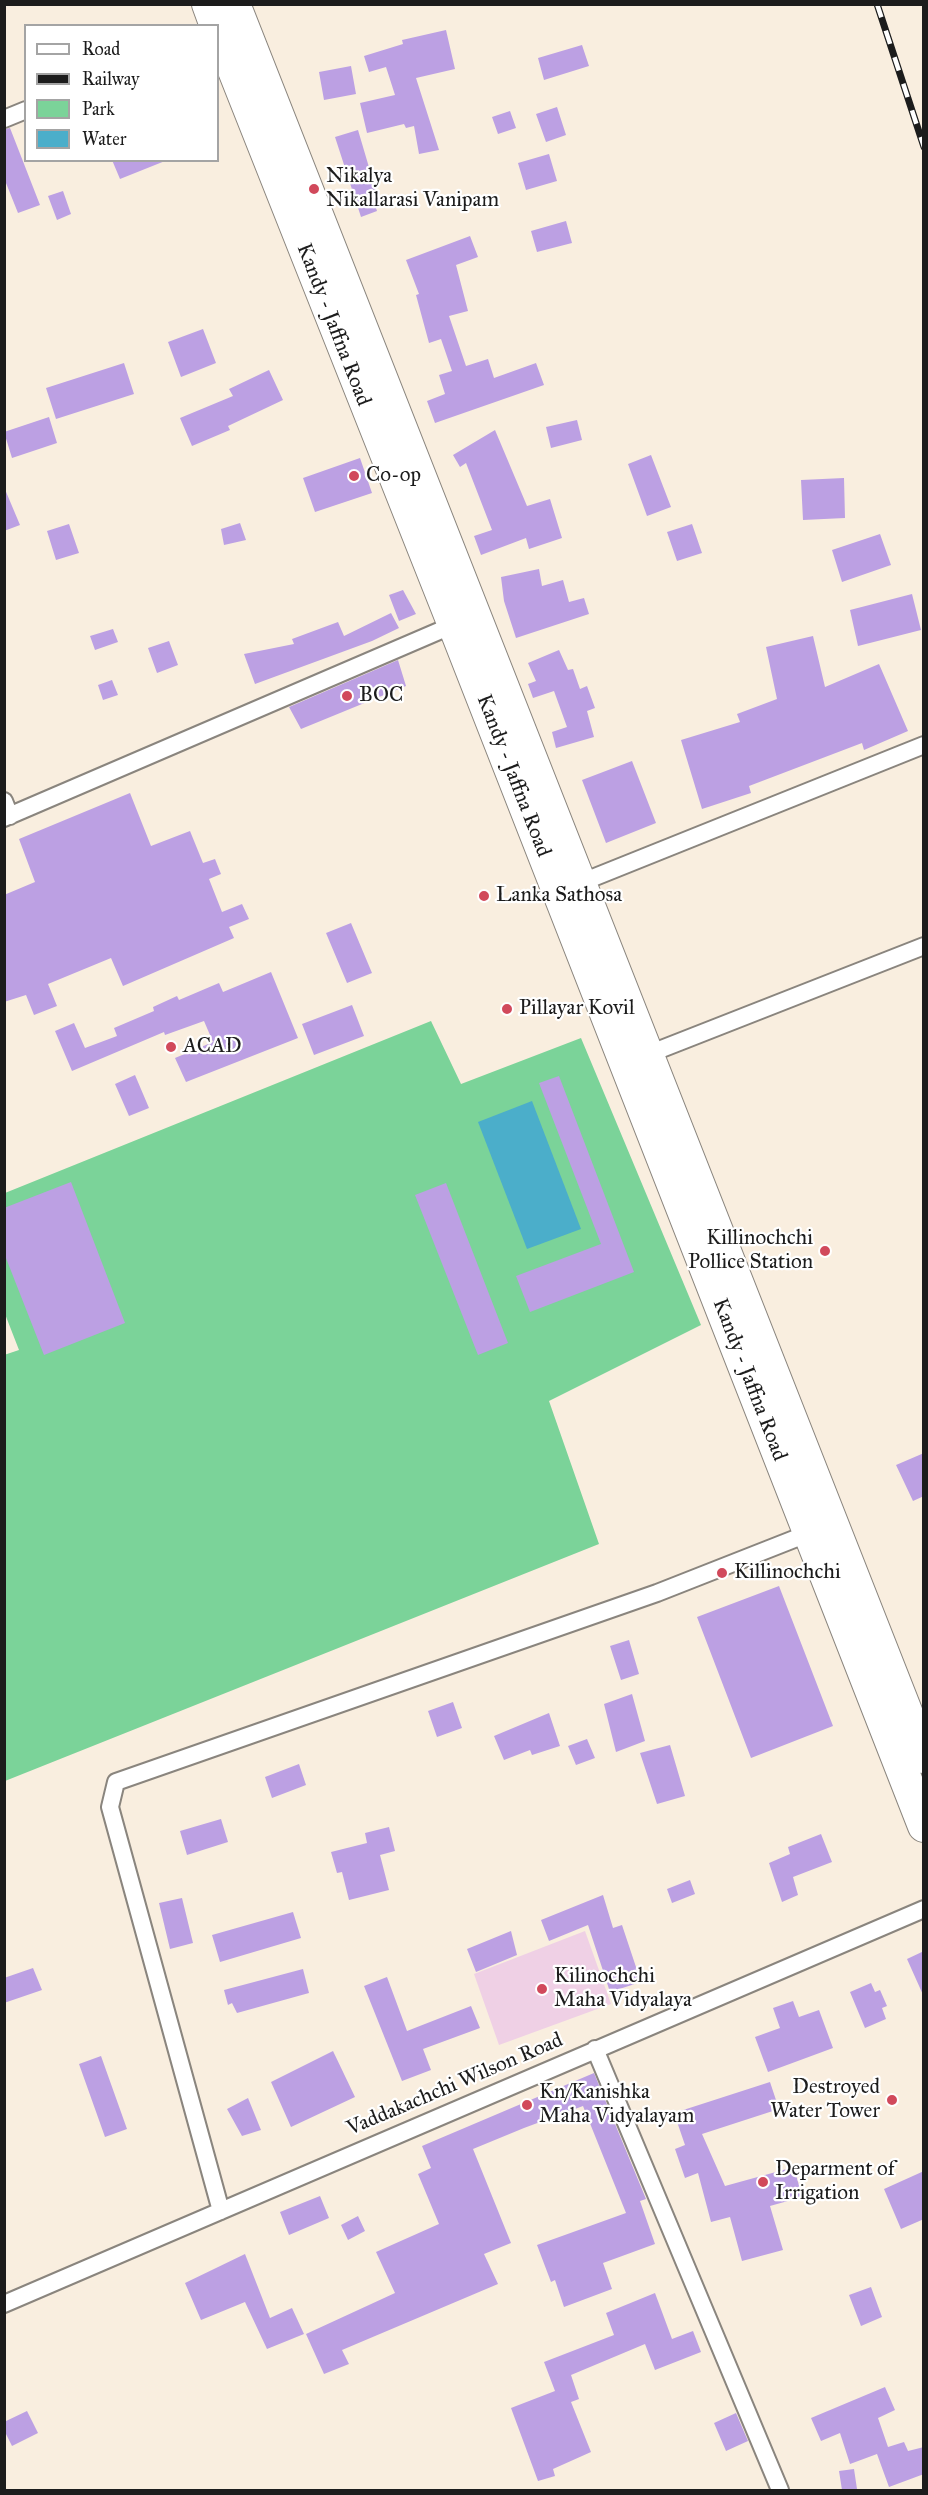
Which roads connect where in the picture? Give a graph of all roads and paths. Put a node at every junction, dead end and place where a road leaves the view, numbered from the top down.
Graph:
1 (222, 22) edge
2 (24, 111) edge
3 (4, 119) edge
4 (465, 620) junction
5 (924, 745) edge
6 (6, 812) edge
7 (580, 883) junction
8 (924, 946) edge
9 (637, 1059) junction
10 (807, 1534) junction
11 (924, 1756) edge
12 (924, 1826) edge
13 (924, 1909) edge
14 (595, 2049) junction
15 (221, 2211) junction
16 (4, 2304) edge
17 (780, 2490) edge

1 - 4 highway, Kandy - Jaffna Road
2 - 3 street
4 - 6 street
4 - 7 highway, Kandy - Jaffna Road
4 - 9 highway, Kandy - Jaffna Road
5 - 7 street
7 - 9 highway, Kandy - Jaffna Road
8 - 9 street
9 - 10 highway, Kandy - Jaffna Road
9 - 11 highway, Kandy - Jaffna Road
10 - 12 highway, Kandy - Jaffna Road
10 - 15 street
13 - 14 street, Vaddakachchi Wilson Road
14 - 15 street, Vaddakachchi Wilson Road
14 - 17 street
15 - 16 street, Vaddakachchi Wilson Road

